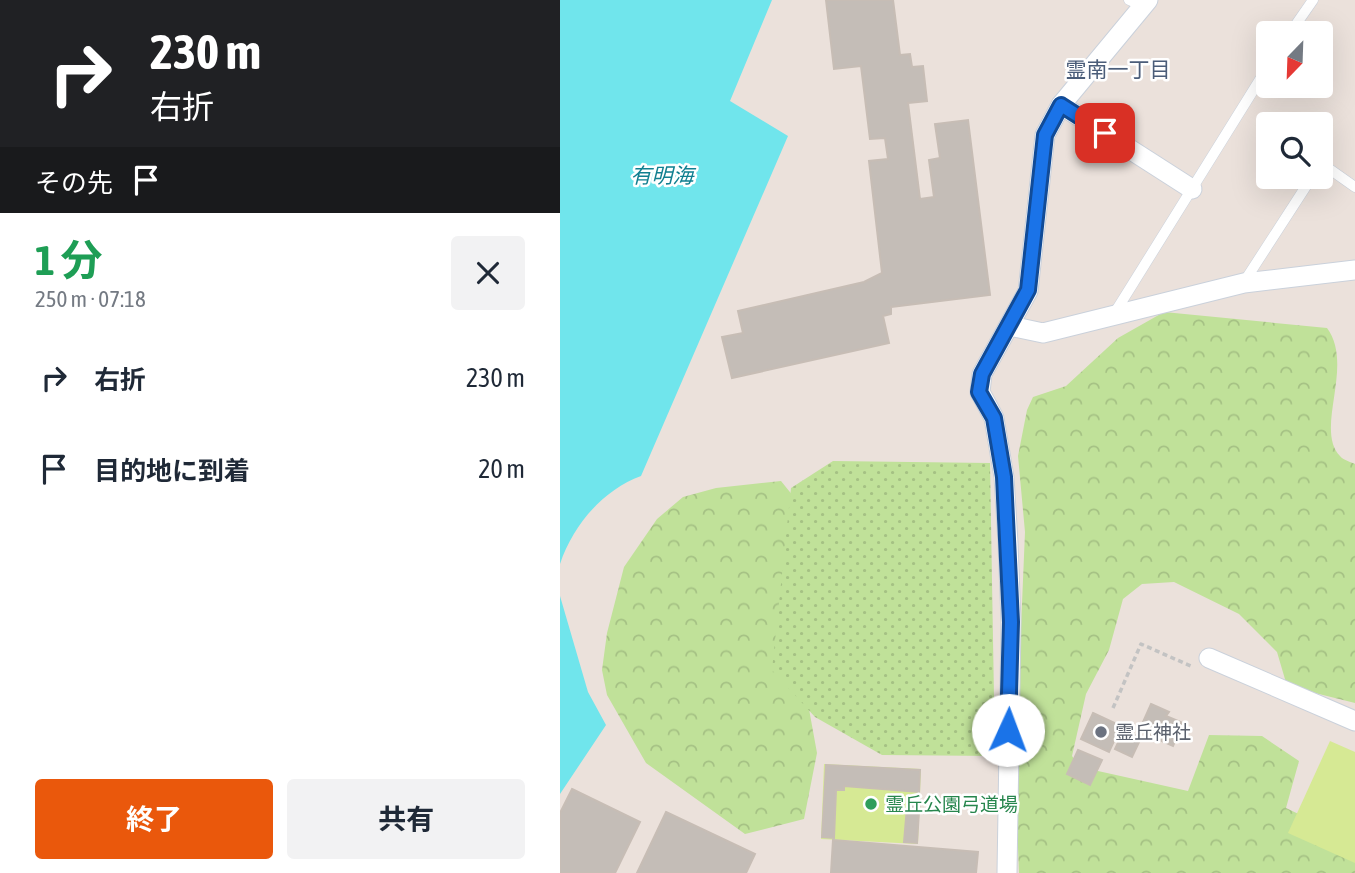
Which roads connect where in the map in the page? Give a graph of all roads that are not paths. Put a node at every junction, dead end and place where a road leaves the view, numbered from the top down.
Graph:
1 (1313, 0) edge
2 (1140, 2) edge
3 (1298, 21) edge
4 (1256, 86) edge
5 (1061, 105) junction
6 (1333, 171) edge
7 (1355, 187) edge
8 (1192, 189) junction
9 (1304, 189) edge
10 (1355, 270) edge
11 (1244, 283) junction
12 (1114, 315) junction
13 (1010, 327) junction
14 (1206, 665) road end
15 (1355, 721) edge
16 (1007, 873) edge

1 - 3 lane
2 - 5 street
4 - 8 lane
5 - 8 street
5 - 13 street
6 - 7 lane
8 - 12 lane
9 - 11 lane
10 - 11 street
11 - 12 street
12 - 13 street
13 - 16 street
14 - 15 street

